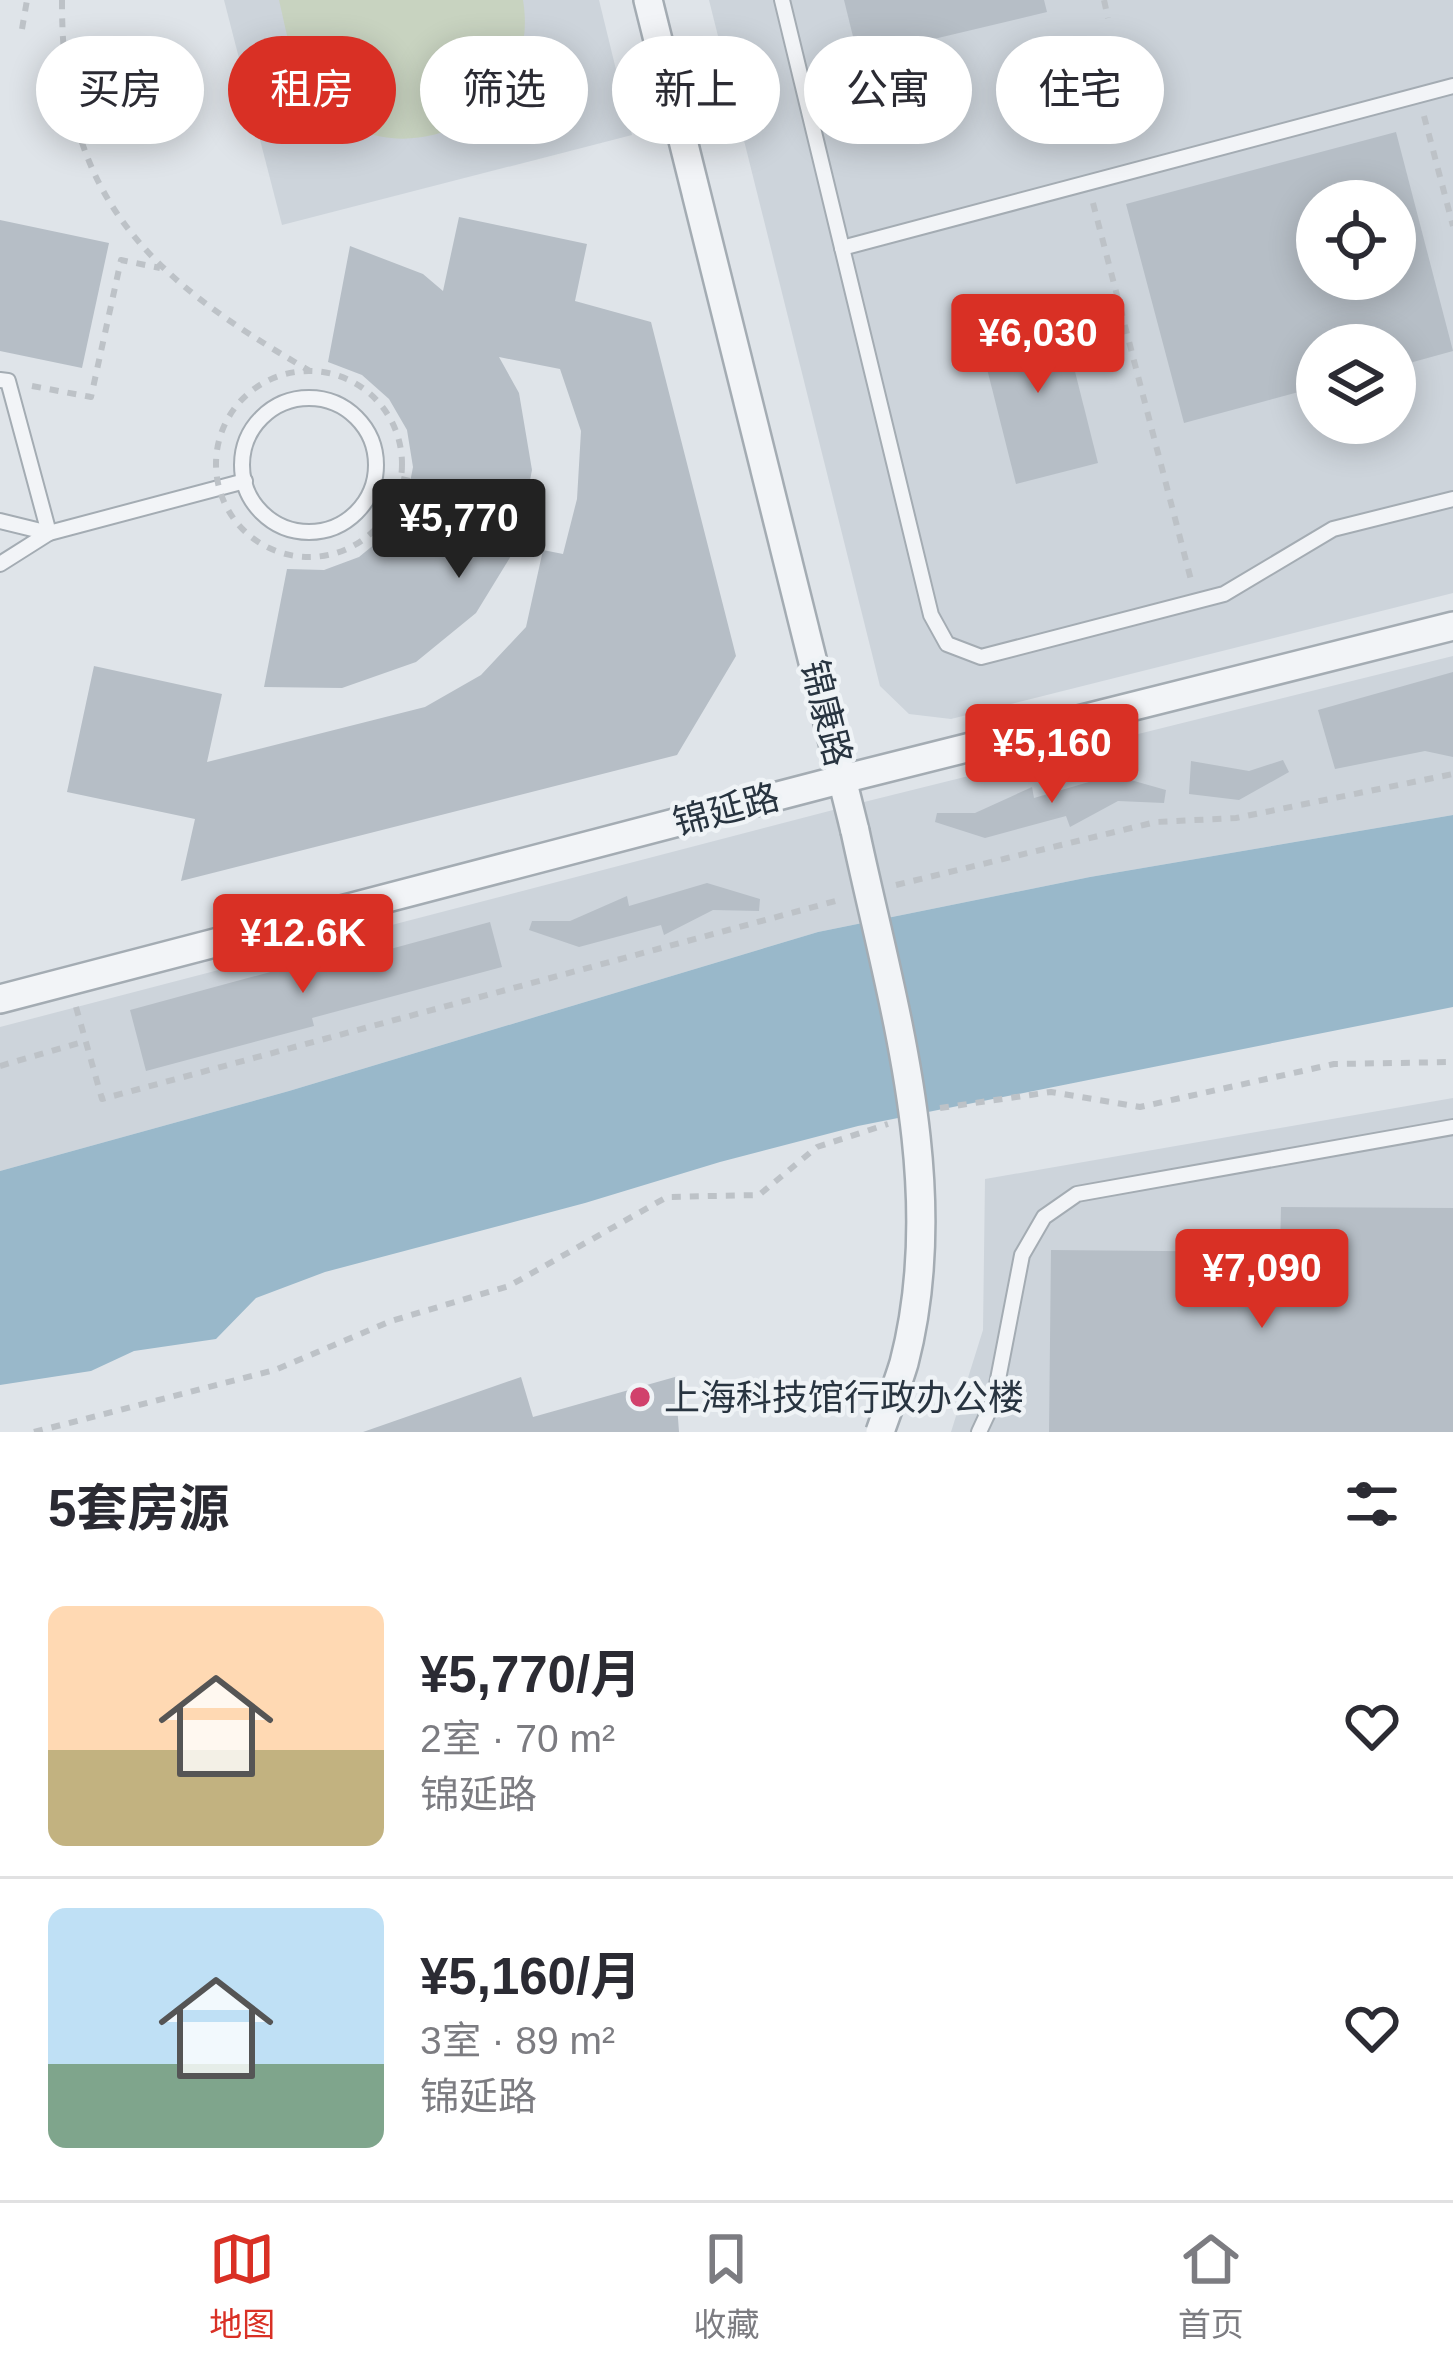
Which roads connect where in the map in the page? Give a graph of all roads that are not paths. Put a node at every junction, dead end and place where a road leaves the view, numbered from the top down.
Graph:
1 (648, 0) edge
2 (782, 0) edge
3 (1453, 86) edge
4 (842, 248) junction
5 (4, 380) edge
6 (245, 481) junction
7 (1453, 499) edge
8 (0, 521) edge
9 (49, 532) junction
10 (0, 564) edge
11 (1453, 626) edge
12 (844, 779) junction
13 (0, 999) edge
14 (1453, 1127) edge
15 (880, 1432) edge
16 (979, 1432) edge

1 - 12 street, 锦康路
2 - 4 lane
3 - 4 lane
4 - 7 lane
5 - 9 lane
6 - 6 lane
6 - 9 lane
8 - 9 lane
9 - 10 lane
11 - 12 street, 锦延路
12 - 13 street, 锦延路
12 - 15 street, 锦康路, bridge
14 - 16 lane

